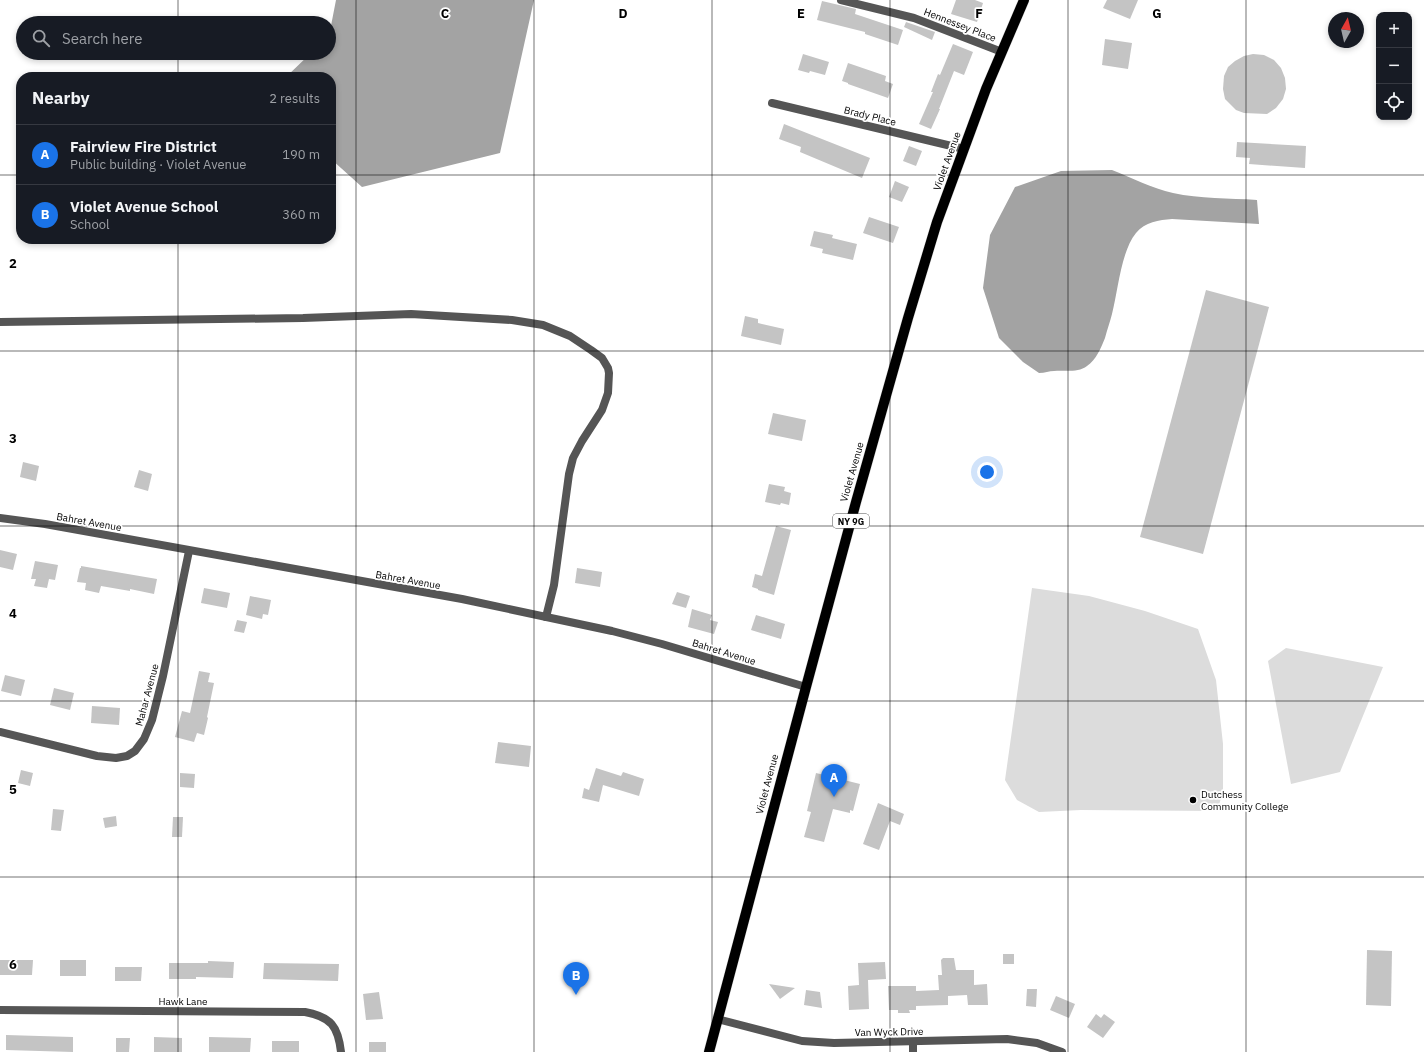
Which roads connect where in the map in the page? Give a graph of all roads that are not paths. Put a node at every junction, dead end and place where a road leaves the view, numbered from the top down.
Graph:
1 (841, 0) edge
2 (1024, 0) edge
3 (1002, 52) junction
4 (772, 103) dead end
5 (964, 149) junction
6 (0, 322) edge
7 (0, 518) edge
8 (189, 551) junction
9 (546, 617) junction
10 (806, 687) junction
11 (0, 732) edge
12 (0, 1010) edge
13 (717, 1019) junction
14 (913, 1042) junction
15 (341, 1052) edge
16 (709, 1052) edge
17 (913, 1052) edge
18 (1062, 1052) edge

1 - 3 street, Hennessey Place
2 - 3 main road, Violet Avenue / NY 9G
3 - 5 main road, Violet Avenue / NY 9G
4 - 5 street, Brady Place
5 - 10 main road, Violet Avenue / NY 9G
6 - 9 street
7 - 8 street, Bahret Avenue
8 - 9 street, Bahret Avenue
8 - 11 street, Mahar Avenue
9 - 10 street, Bahret Avenue
10 - 13 main road, Violet Avenue / NY 9G
12 - 15 street, Hawk Lane
13 - 14 street, Van Wyck Drive
13 - 16 main road, Violet Avenue / NY 9G
14 - 17 street
14 - 18 street, Van Wyck Drive

